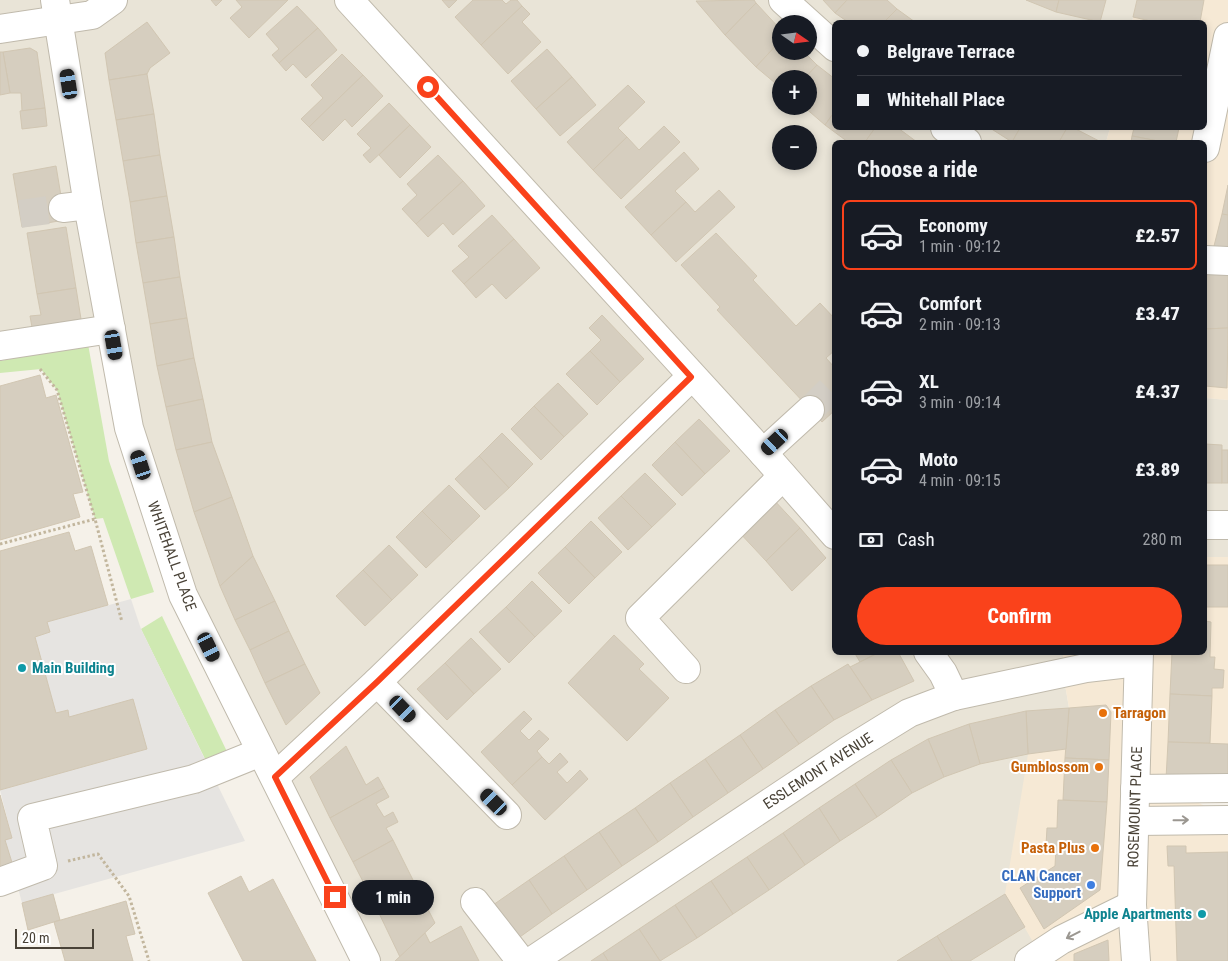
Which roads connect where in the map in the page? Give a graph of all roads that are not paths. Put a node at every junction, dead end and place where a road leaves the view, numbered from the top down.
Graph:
1 (113, 0) edge
2 (349, 0) edge
3 (783, 0) edge
4 (57, 10) edge
5 (0, 29) edge
6 (832, 45) edge
7 (1227, 46) edge
8 (948, 130) edge
9 (964, 140) edge
10 (1207, 140) edge
11 (1207, 260) edge
12 (1228, 261) edge
13 (111, 329) junction
14 (0, 346) edge
15 (691, 377) junction
16 (810, 410) tunnel mouth
17 (763, 453) junction
18 (783, 476) junction
19 (1207, 525) edge
20 (1228, 525) edge
21 (832, 532) edge
22 (930, 655) edge
23 (1139, 657) edge
24 (686, 669) dead end
25 (377, 682) junction
26 (954, 696) junction
27 (261, 752) junction
28 (275, 777) junction
29 (1228, 788) edge
30 (1135, 789) junction
31 (507, 815) dead end
32 (1228, 820) edge
33 (1134, 821) junction
34 (0, 882) edge
35 (475, 902) dead end
36 (1132, 905) junction
37 (366, 961) edge
38 (521, 961) edge
39 (532, 961) edge
40 (1029, 961) edge
41 (1136, 961) edge

1 - 4 street
2 - 15 street
3 - 6 street
4 - 5 street
4 - 13 street, WHITEHALL PLACE
7 - 10 street
8 - 9 street
11 - 12 street
13 - 14 street
13 - 27 street, WHITEHALL PLACE
15 - 17 street
15 - 25 street
16 - 17 street
17 - 18 street
18 - 21 street
18 - 24 street
19 - 20 street
22 - 26 street
23 - 26 street, ESSLEMONT AVENUE
23 - 30 street, ROSEMOUNT PLACE
25 - 28 street
25 - 31 street
26 - 39 street, ESSLEMONT AVENUE
27 - 28 street, WHITEHALL PLACE
27 - 34 street
28 - 37 street, WHITEHALL PLACE
29 - 30 street
30 - 33 street, ROSEMOUNT PLACE
33 -> 32 street
33 - 36 street, ROSEMOUNT PLACE
35 - 38 street
36 -> 40 street
36 - 41 street, ROSEMOUNT PLACE

